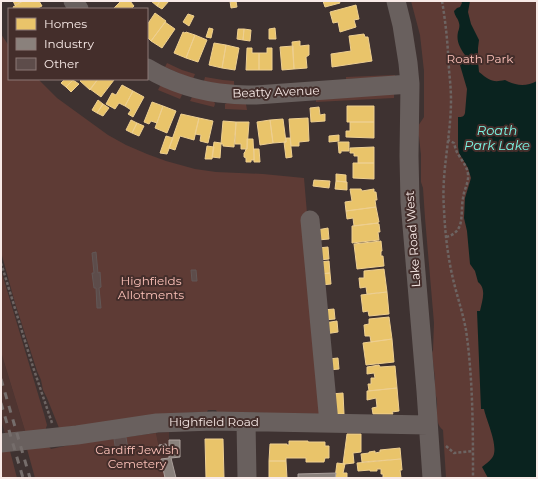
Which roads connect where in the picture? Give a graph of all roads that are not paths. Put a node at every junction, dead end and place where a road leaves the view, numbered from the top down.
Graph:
1 (396, 1) edge
2 (148, 69) edge
3 (410, 84) junction
4 (310, 220) dead end
5 (246, 422) junction
6 (329, 423) junction
7 (428, 425) junction
8 (1, 443) edge
9 (247, 478) edge
10 (432, 478) edge

1 - 3 street, Lake Road West
2 - 3 street, Beatty Avenue
3 - 7 street, Lake Road West
4 - 6 street
5 - 6 street, Highfield Road
5 - 8 street, Highfield Road
5 - 9 street
6 - 7 street, Highfield Road
7 - 10 street, Lake Road West

